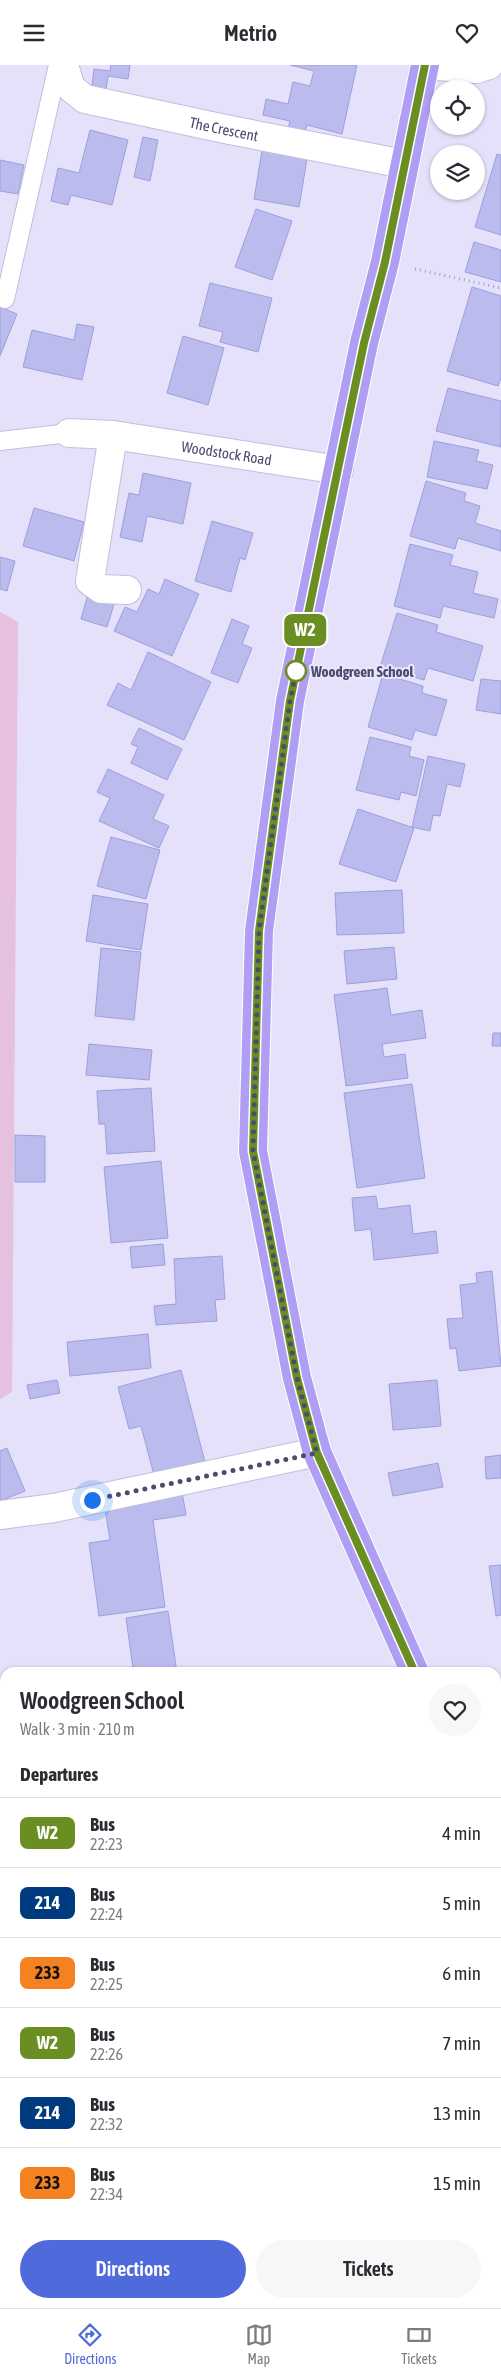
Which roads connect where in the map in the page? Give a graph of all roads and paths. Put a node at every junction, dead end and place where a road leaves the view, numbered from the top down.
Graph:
1 (58, 65) edge
2 (64, 65) edge
3 (425, 65) edge
4 (489, 65) edge
5 (404, 163) junction
6 (385, 262) junction
7 (501, 288) edge
8 (5, 299) dead end
9 (69, 433) joint
10 (113, 435) junction
11 (0, 441) edge
12 (339, 470) junction
13 (127, 590) dead end
14 (317, 1453) junction
15 (0, 1515) edge
16 (412, 1667) edge

1 - 8 lane
2 - 5 street, The Crescent
3 - 4 street
3 - 5 main road
5 - 6 main road
6 - 7 path
6 - 12 main road
9 - 10 street, Woodstock Road
9 - 11 lane, Woodstock Road
10 - 12 street, Woodstock Road
10 - 13 street
12 - 14 main road
14 - 15 street
14 - 16 main road

